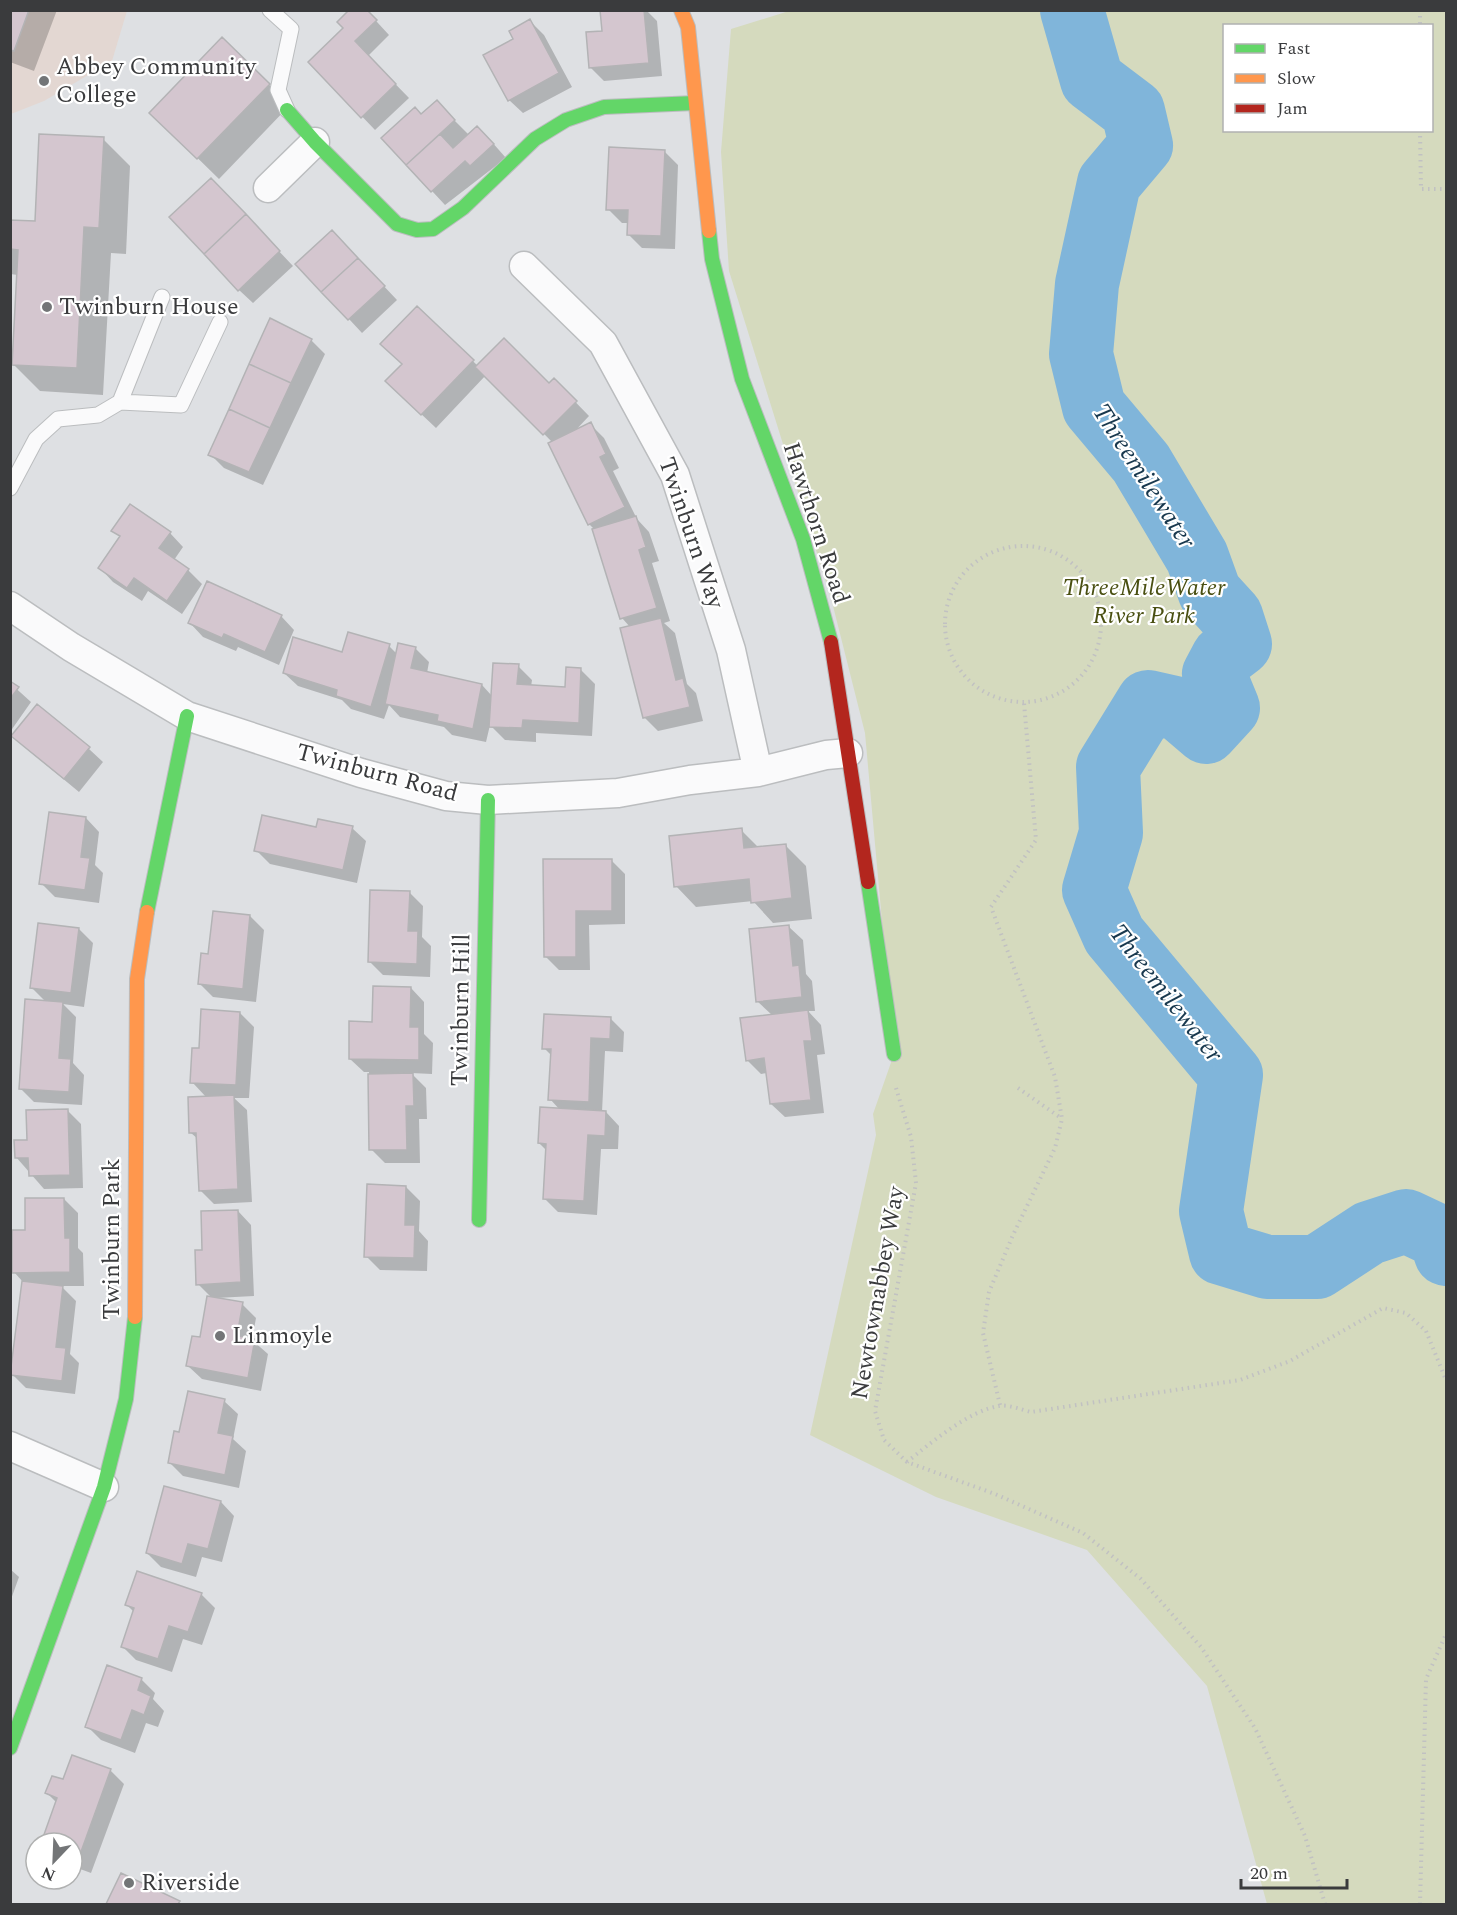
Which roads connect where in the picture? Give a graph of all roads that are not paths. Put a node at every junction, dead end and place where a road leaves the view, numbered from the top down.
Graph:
1 (270, 10) edge
2 (681, 10) edge
3 (695, 103) junction
4 (287, 110) joint
5 (315, 142) junction
6 (268, 188) dead end
7 (524, 266) dead end
8 (162, 297) dead end
9 (220, 322) dead end
10 (120, 402) junction
11 (10, 488) edge
12 (10, 606) edge
13 (187, 716) junction
14 (848, 753) junction
15 (758, 772) junction
16 (488, 801) junction
17 (894, 1054) road end
18 (479, 1220) dead end
19 (10, 1446) edge
20 (104, 1487) junction
21 (10, 1748) edge

1 - 4 lane
2 - 3 street, Hawthorn Road
3 - 5 street
3 - 14 street, Hawthorn Road
4 - 5 street
5 - 6 street
7 - 15 street, Twinburn Way
8 - 10 lane
9 - 10 lane
10 - 11 lane
12 - 13 street, Twinburn Road
13 - 16 street, Twinburn Road
13 - 20 street, Twinburn Park
14 - 15 street, Twinburn Road
14 - 17 street, Hawthorn Road
15 - 16 street, Twinburn Road
16 - 18 street, Twinburn Hill
19 - 20 street
20 - 21 street, Twinburn Park

